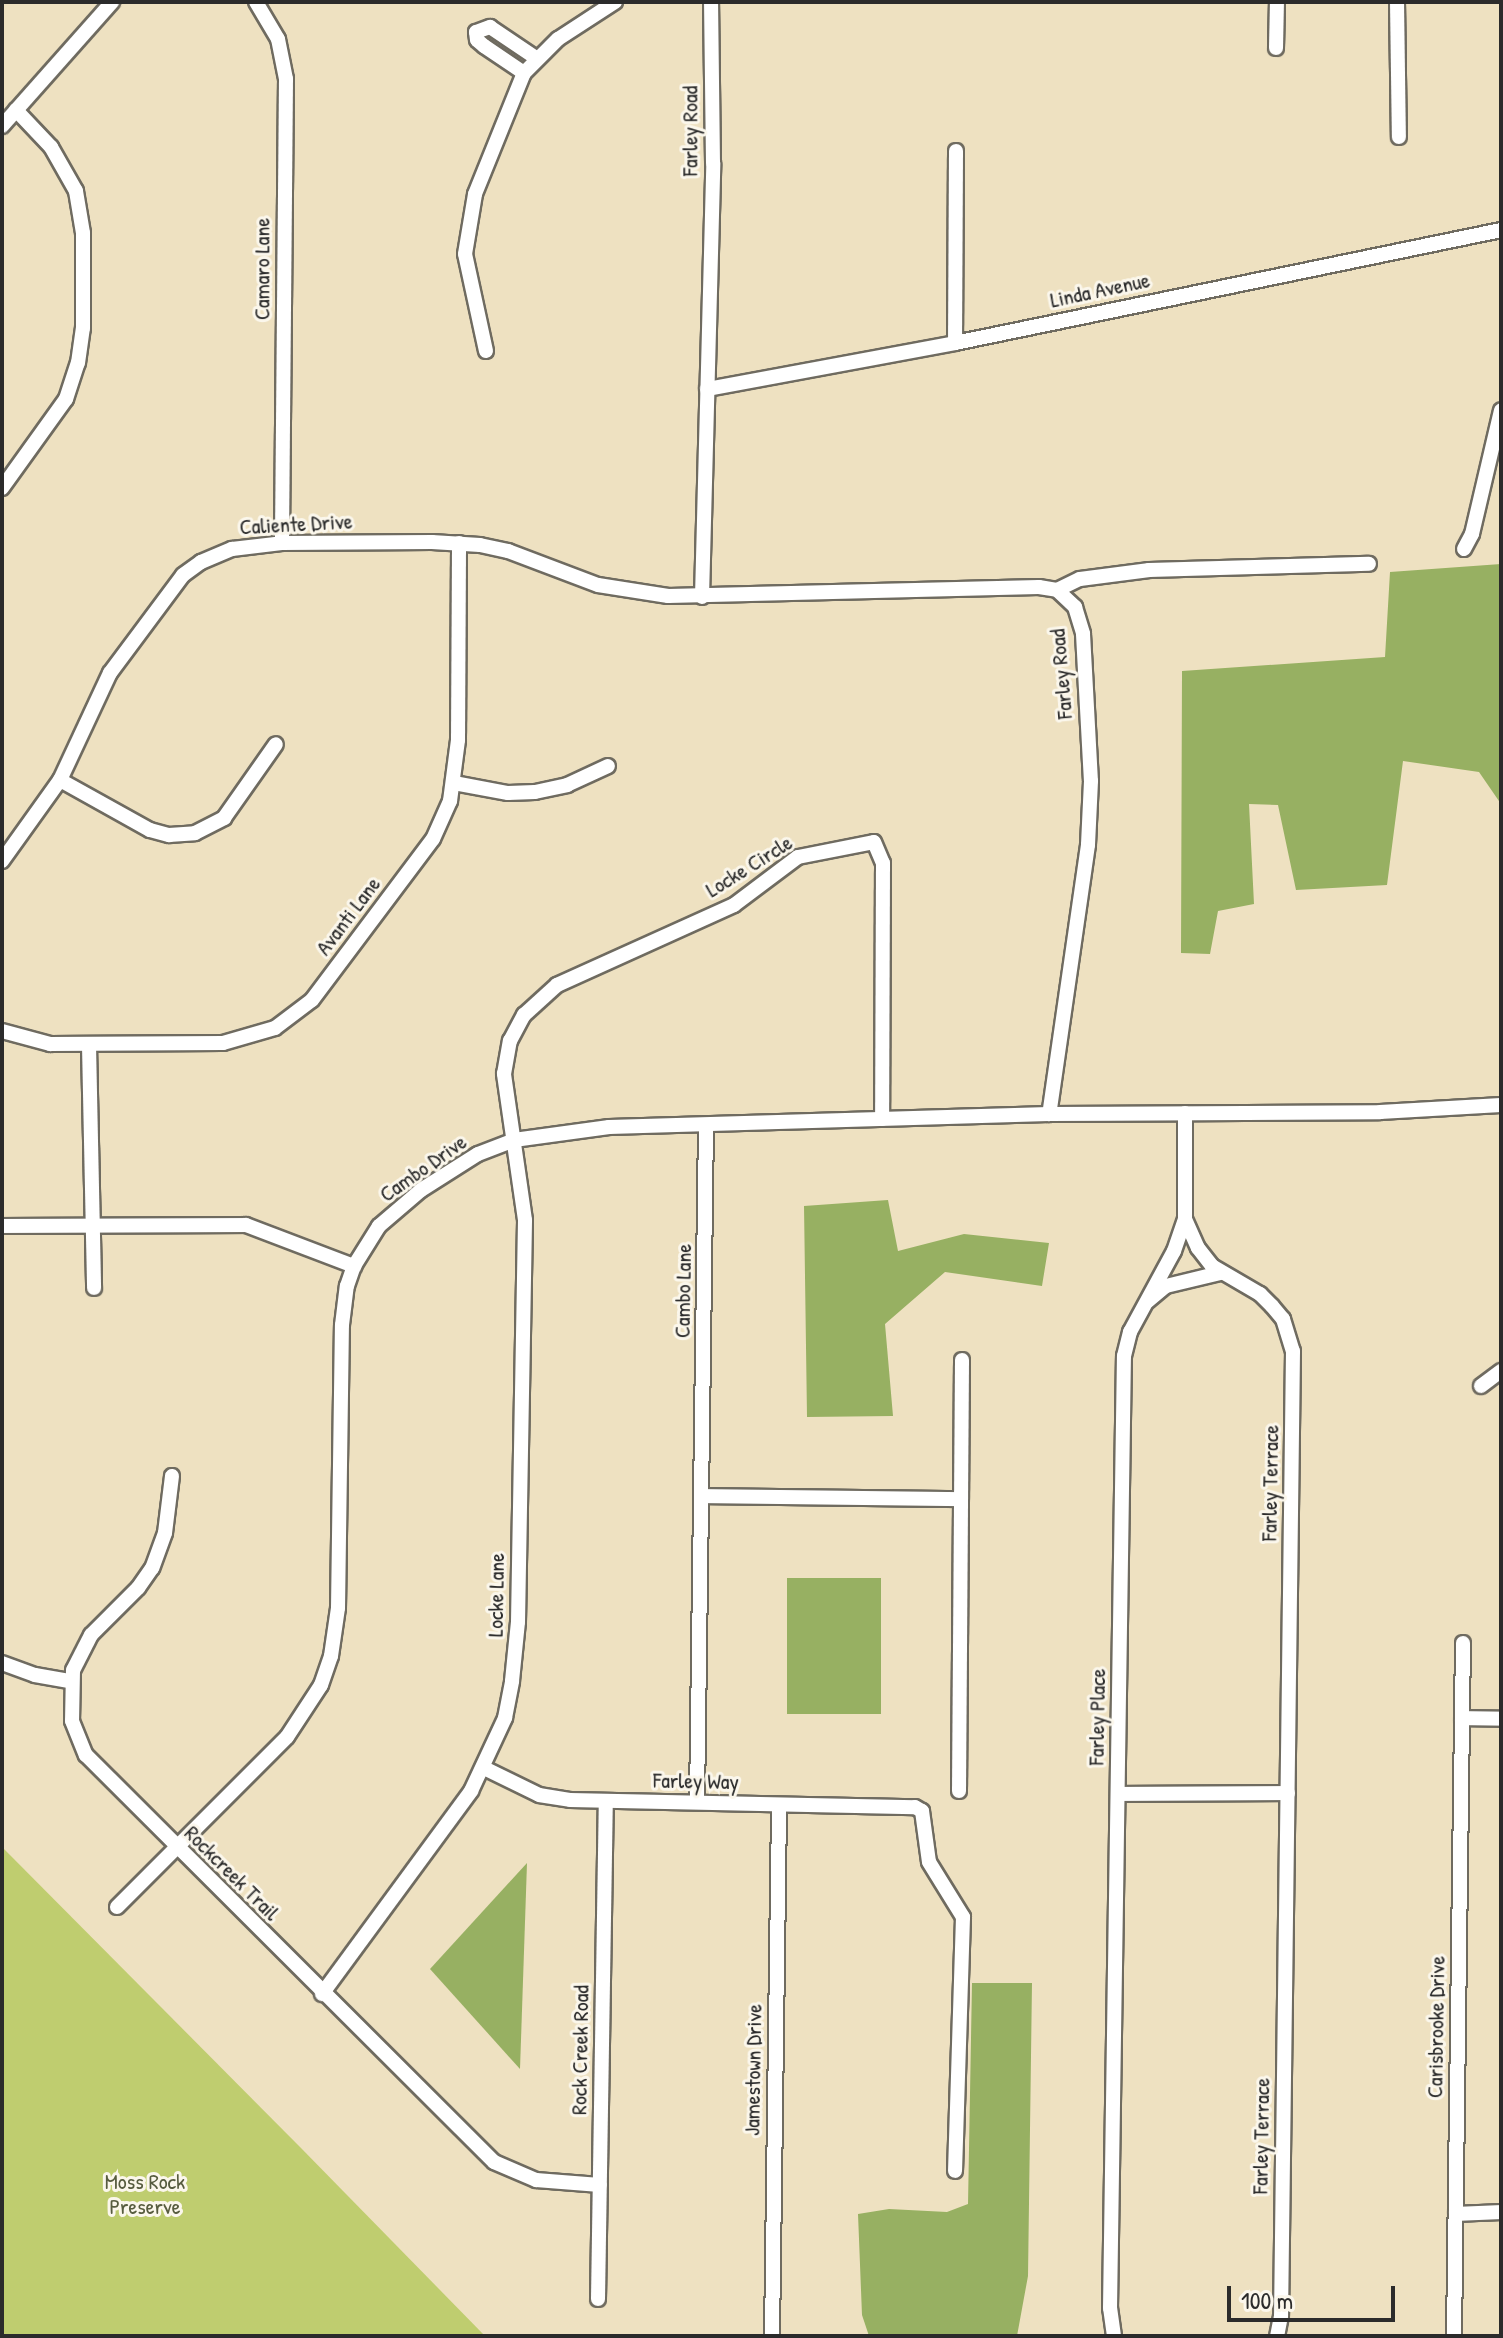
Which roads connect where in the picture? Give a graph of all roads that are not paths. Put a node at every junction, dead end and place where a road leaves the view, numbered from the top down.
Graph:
1 (112, 2) edge
2 (256, 2) edge
3 (615, 2) edge
4 (711, 2) edge
5 (1277, 2) edge
6 (1397, 2) edge
7 (1276, 48) dead end
8 (536, 58) junction
9 (524, 73) junction
10 (16, 110) junction
11 (2, 126) edge
12 (1399, 137) dead end
13 (956, 151) dead end
14 (1501, 230) edge
15 (955, 343) junction
16 (486, 351) dead end
17 (707, 389) junction
18 (1501, 410) edge
19 (2, 488) edge
20 (282, 543) junction
21 (459, 543) junction
22 (1464, 549) dead end
23 (1369, 564) dead end
24 (1057, 590) junction
25 (702, 597) junction
26 (276, 744) dead end
27 (608, 766) dead end
28 (60, 780) junction
29 (454, 783) junction
30 (2, 861) edge
31 (2, 1031) edge
32 (89, 1045) junction
33 (1501, 1105) edge
34 (1185, 1113) junction
35 (1049, 1114) junction
36 (882, 1119) junction
37 (706, 1125) junction
38 (514, 1140) junction
39 (1185, 1219) junction
40 (92, 1225) junction
41 (2, 1226) edge
42 (354, 1266) junction
43 (1220, 1273) junction
44 (94, 1288) dead end
45 (1144, 1304) junction
46 (962, 1360) dead end
47 (1501, 1371) edge
48 (1481, 1386) dead end
49 (172, 1476) dead end
50 (703, 1496) junction
51 (961, 1499) junction
52 (1463, 1643) dead end
53 (2, 1663) edge
54 (70, 1681) junction
55 (1462, 1718) junction
56 (1501, 1719) edge
57 (484, 1768) junction
58 (959, 1791) dead end
59 (1288, 1793) junction
60 (1118, 1794) junction
61 (606, 1801) junction
62 (697, 1802) junction
63 (779, 1805) junction
64 (176, 1848) junction
65 (117, 1907) dead end
66 (322, 1994) junction
67 (955, 2171) dead end
68 (600, 2185) junction
69 (1501, 2212) edge
70 (1456, 2214) junction
71 (598, 2299) dead end
72 (772, 2336) edge
73 (1114, 2336) edge
74 (1277, 2336) edge
75 (1454, 2336) edge

1 - 10 street
2 - 20 street, Camaro Lane
3 - 8 street
4 - 17 street, Farley Road
5 - 7 street
6 - 12 street
8 - 9 street
8 - 9 street
9 - 16 street
10 - 11 street
10 - 19 street
13 - 15 street
14 - 15 street, Linda Avenue
15 - 17 street, Linda Avenue
17 - 25 street, Farley Road
18 - 22 street
20 - 21 street, Caliente Drive
20 - 28 street, Caliente Drive
21 - 25 street, Caliente Drive
21 - 29 street, Avanti Lane
23 - 24 street
24 - 25 street
24 - 35 street, Farley Road
26 - 28 street
27 - 29 street
28 - 30 street, Caliente Drive
29 - 32 street, Avanti Lane
31 - 32 street, Avanti Lane
32 - 40 street
33 - 34 street
34 - 35 street
34 - 39 street, Farley Place
35 - 36 street
36 - 37 street
36 - 38 street, Locke Circle
37 - 38 street, Cambo Drive
37 - 50 street, Cambo Lane
38 - 42 street, Cambo Drive
38 - 57 street, Locke Lane
39 - 43 street, Farley Terrace
39 - 45 street, Farley Place
40 - 41 street
40 - 42 street
40 - 44 street
42 - 64 street, Cambo Drive
43 - 45 street
43 - 59 street, Farley Terrace
45 - 60 street, Farley Place
46 - 51 street
47 - 48 street
49 - 54 street, Rockcreek Trail
50 - 51 street
50 - 62 street, Cambo Lane
51 - 58 street
52 - 55 street, Carisbrooke Drive
53 - 54 street
54 - 64 street, Rockcreek Trail
55 - 56 street
55 - 70 street, Carisbrooke Drive
57 - 61 street, Farley Way
57 - 66 street, Locke Lane
59 - 60 street
59 - 74 street, Farley Terrace
60 - 73 street, Farley Place
61 - 62 street, Farley Way
61 - 68 street, Rock Creek Road
62 - 63 street, Farley Way
63 - 67 street, Farley Way
63 - 72 street, Jamestown Drive
64 - 65 street, Cambo Drive
64 - 66 street, Rockcreek Trail
66 - 68 street, Rockcreek Trail
68 - 71 street, Rock Creek Road
69 - 70 street
70 - 75 street, Carisbrooke Drive

